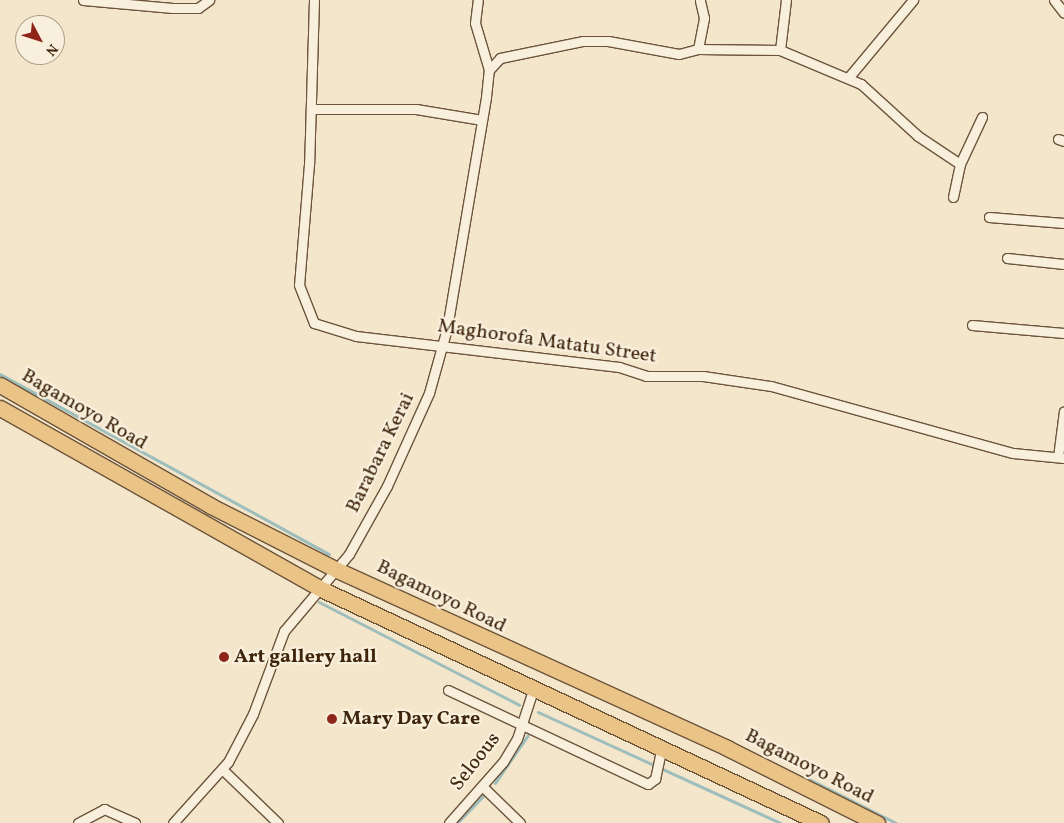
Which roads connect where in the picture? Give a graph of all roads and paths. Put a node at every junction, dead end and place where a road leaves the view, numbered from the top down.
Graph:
1 (83, 0) edge
2 (209, 0) edge
3 (314, 0) edge
4 (478, 0) edge
5 (700, 0) edge
6 (786, 0) edge
7 (913, 0) edge
8 (1054, 0) edge
9 (1064, 13) edge
10 (698, 49) junction
11 (780, 50) junction
12 (489, 70) junction
13 (848, 78) junction
14 (311, 109) junction
15 (982, 117) dead end
16 (482, 120) junction
17 (960, 164) junction
18 (953, 197) dead end
19 (989, 217) dead end
20 (1064, 223) edge
21 (1007, 258) dead end
22 (1064, 264) edge
23 (972, 325) dead end
24 (1064, 334) edge
25 (443, 345) junction
26 (0, 385) edge
27 (0, 408) edge
28 (1064, 411) edge
29 (1061, 457) edge
30 (337, 570) junction
31 (319, 588) junction
32 (448, 690) dead end
33 (533, 690) junction
34 (524, 722) junction
35 (662, 746) junction
36 (222, 769) junction
37 (482, 786) junction
38 (78, 823) edge
39 (135, 823) edge
40 (173, 823) edge
41 (278, 823) edge
42 (449, 823) edge
43 (520, 823) edge
44 (821, 823) edge
45 (876, 823) edge

1 - 2 street
3 - 14 street, Maghorofa Matatu Street
4 - 12 street
5 - 10 street
6 - 11 street
7 - 13 street
8 - 9 street
10 - 11 street
10 - 12 street
11 - 13 street
12 - 16 street, Barabara Kerai
13 - 17 street
14 - 16 street
14 - 25 street, Maghorofa Matatu Street
15 - 17 street
16 - 25 street, Barabara Kerai
17 - 18 street
19 - 20 street
21 - 22 street
23 - 24 street
25 - 29 street, Maghorofa Matatu Street
25 - 30 street, Barabara Kerai
26 - 30 highway, Bagamoyo Road
27 - 31 highway, Bagamoyo Road
28 - 29 street
30 - 31 street, Barabara Kerai
30 - 45 highway, Bagamoyo Road
31 - 33 highway, Bagamoyo Road
31 - 36 street, Barabara Kerai
32 - 34 street
33 - 34 street, Seloous
33 - 35 highway, Bagamoyo Road
34 - 35 street
34 - 37 street, Seloous
35 - 44 highway, Bagamoyo Road
36 - 40 street, Barabara Kerai
36 - 41 street
37 - 42 street, Seloous
37 - 43 street
38 - 39 street

